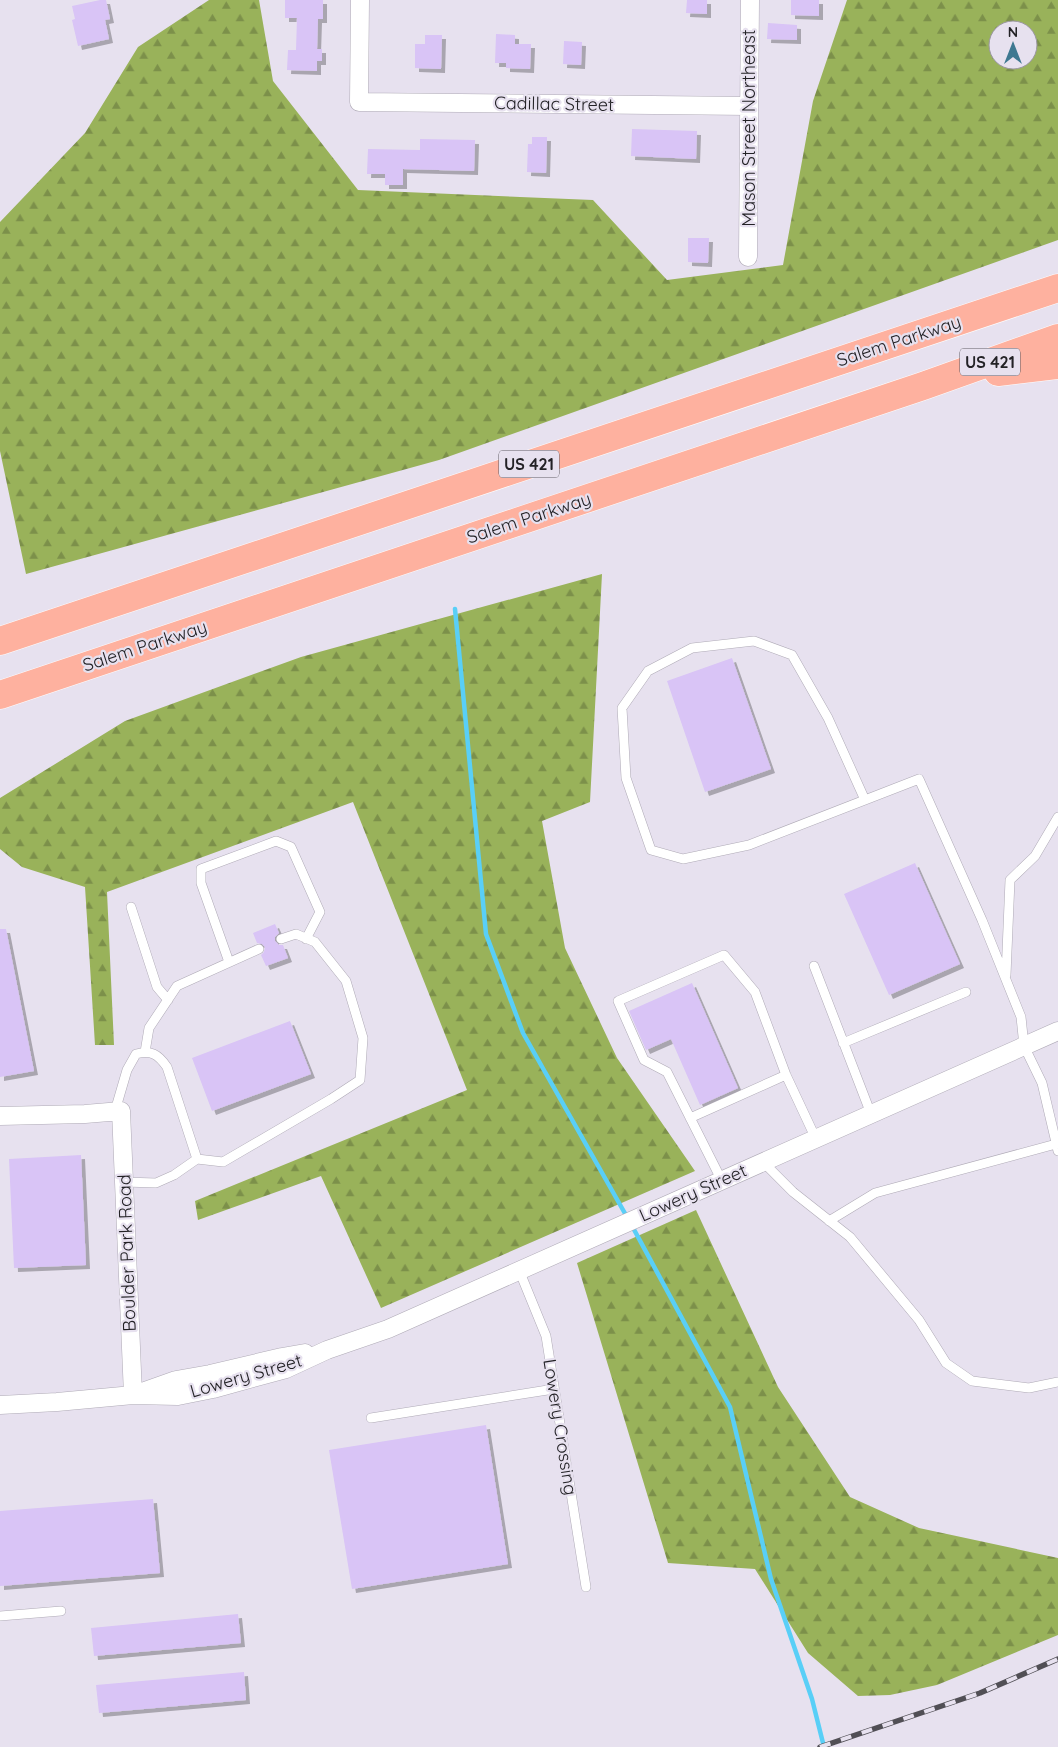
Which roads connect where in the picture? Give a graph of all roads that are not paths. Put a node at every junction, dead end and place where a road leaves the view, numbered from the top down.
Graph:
1 (360, 0) edge
2 (750, 0) edge
3 (749, 106) junction
4 (748, 256) dead end
5 (1058, 288) edge
6 (1058, 338) edge
7 (1058, 365) edge
8 (923, 386) junction
9 (0, 641) edge
10 (0, 695) edge
11 (865, 800) junction
12 (1058, 817) edge
13 (131, 907) dead end
14 (281, 939) dead end
15 (306, 939) junction
16 (259, 949) dead end
17 (229, 962) junction
18 (814, 966) dead end
19 (1006, 979) junction
20 (966, 992) dead end
21 (168, 1000) junction
22 (1058, 1031) edge
23 (843, 1043) junction
24 (1024, 1046) junction
25 (145, 1052) junction
26 (786, 1075) junction
27 (118, 1111) junction
28 (871, 1114) junction
29 (0, 1116) edge
30 (690, 1118) junction
31 (816, 1139) junction
32 (1057, 1147) edge
33 (197, 1159) junction
34 (763, 1162) junction
35 (722, 1181) junction
36 (124, 1182) junction
37 (829, 1221) junction
38 (519, 1270) junction
39 (1058, 1382) edge
40 (554, 1389) junction
41 (133, 1395) junction
42 (0, 1405) edge
43 (371, 1418) dead end
44 (586, 1587) dead end
45 (61, 1611) dead end
46 (0, 1616) edge

1 - 3 street, Cadillac Street
2 - 3 street, Mason Street Northeast
3 - 4 street, Mason Street Northeast
5 - 9 highway, Salem Parkway / US 421
6 - 8 highway, Salem Parkway / US 421
7 - 8 highway
8 - 10 highway, Salem Parkway / US 421
11 - 11 lane
11 - 19 lane
12 - 19 lane
13 - 21 lane
14 - 15 lane
15 - 17 lane
15 - 33 lane
16 - 17 lane
17 - 21 lane
18 - 23 lane
19 - 24 lane
20 - 23 lane
21 - 25 lane
22 - 24 street, Lowery Street
23 - 28 lane
24 - 28 street, Lowery Street
24 - 32 lane
25 - 27 lane
25 - 33 lane
26 - 30 lane
26 - 30 lane
26 - 31 lane
27 - 29 street
27 - 36 street, Boulder Park Road
28 - 31 street, Lowery Street
30 - 35 lane
31 - 34 street, Lowery Street
32 - 37 lane
33 - 36 lane
34 - 35 street, Lowery Street
34 - 37 lane
35 - 38 street, Lowery Street
36 - 41 street, Boulder Park Road
37 - 39 lane
38 - 40 lane, Lowery Crossing
38 - 41 street, Lowery Street
40 - 43 lane
40 - 44 lane, Lowery Crossing
41 - 42 street, Lowery Street
45 - 46 lane

